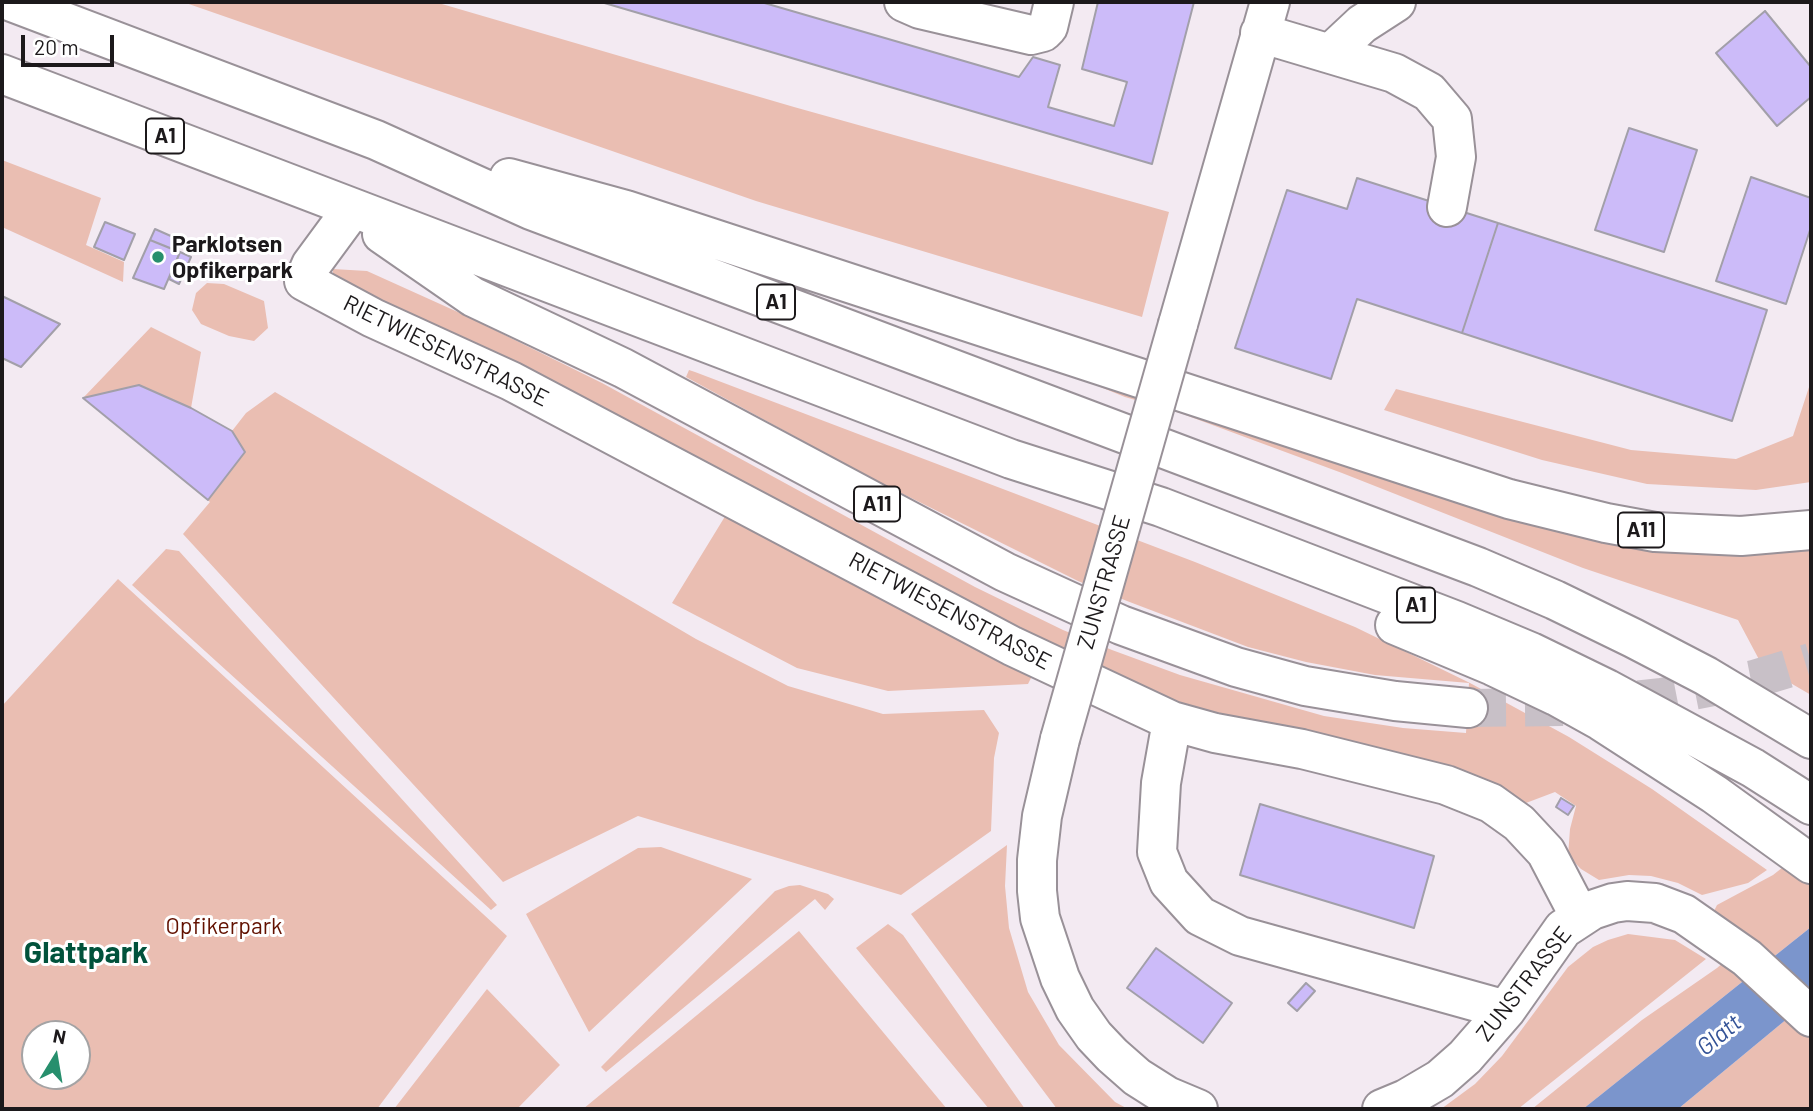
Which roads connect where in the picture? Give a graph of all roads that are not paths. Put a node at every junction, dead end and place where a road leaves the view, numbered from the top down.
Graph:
1 (12, 2) edge
2 (904, 2) edge
3 (1055, 2) edge
4 (1396, 2) edge
5 (1265, 17) edge
6 (1331, 53) junction
7 (2, 74) edge
8 (376, 140) junction
9 (339, 205) junction
10 (1447, 206) dead end
11 (1011, 459) junction
12 (1811, 530) edge
13 (1468, 708) tunnel mouth
14 (1172, 721) junction
15 (1811, 739) edge
16 (1806, 801) edge
17 (1811, 864) edge
18 (1580, 917) junction
19 (1506, 1010) junction
20 (1811, 1017) edge
21 (1198, 1109) edge
22 (1382, 1109) edge

1 - 8 main road, A1
2 - 3 main road
4 - 6 main road
5 - 6 main road
5 - 21 main road, ZUNSTRASSE, bridge
6 - 10 main road
7 - 9 main road, A1
8 - 12 main road, A11
8 - 15 main road, A1
9 - 11 main road, A1
9 - 13 main road, A11
9 - 14 main road, RIETWIESENSTRASSE
11 - 16 main road, A1
11 - 17 main road
14 - 18 main road, RIETWIESENSTRASSE
14 - 19 main road
18 - 19 main road, ZUNSTRASSE
18 - 20 main road, ZUNSTRASSE
19 - 22 main road, ZUNSTRASSE

